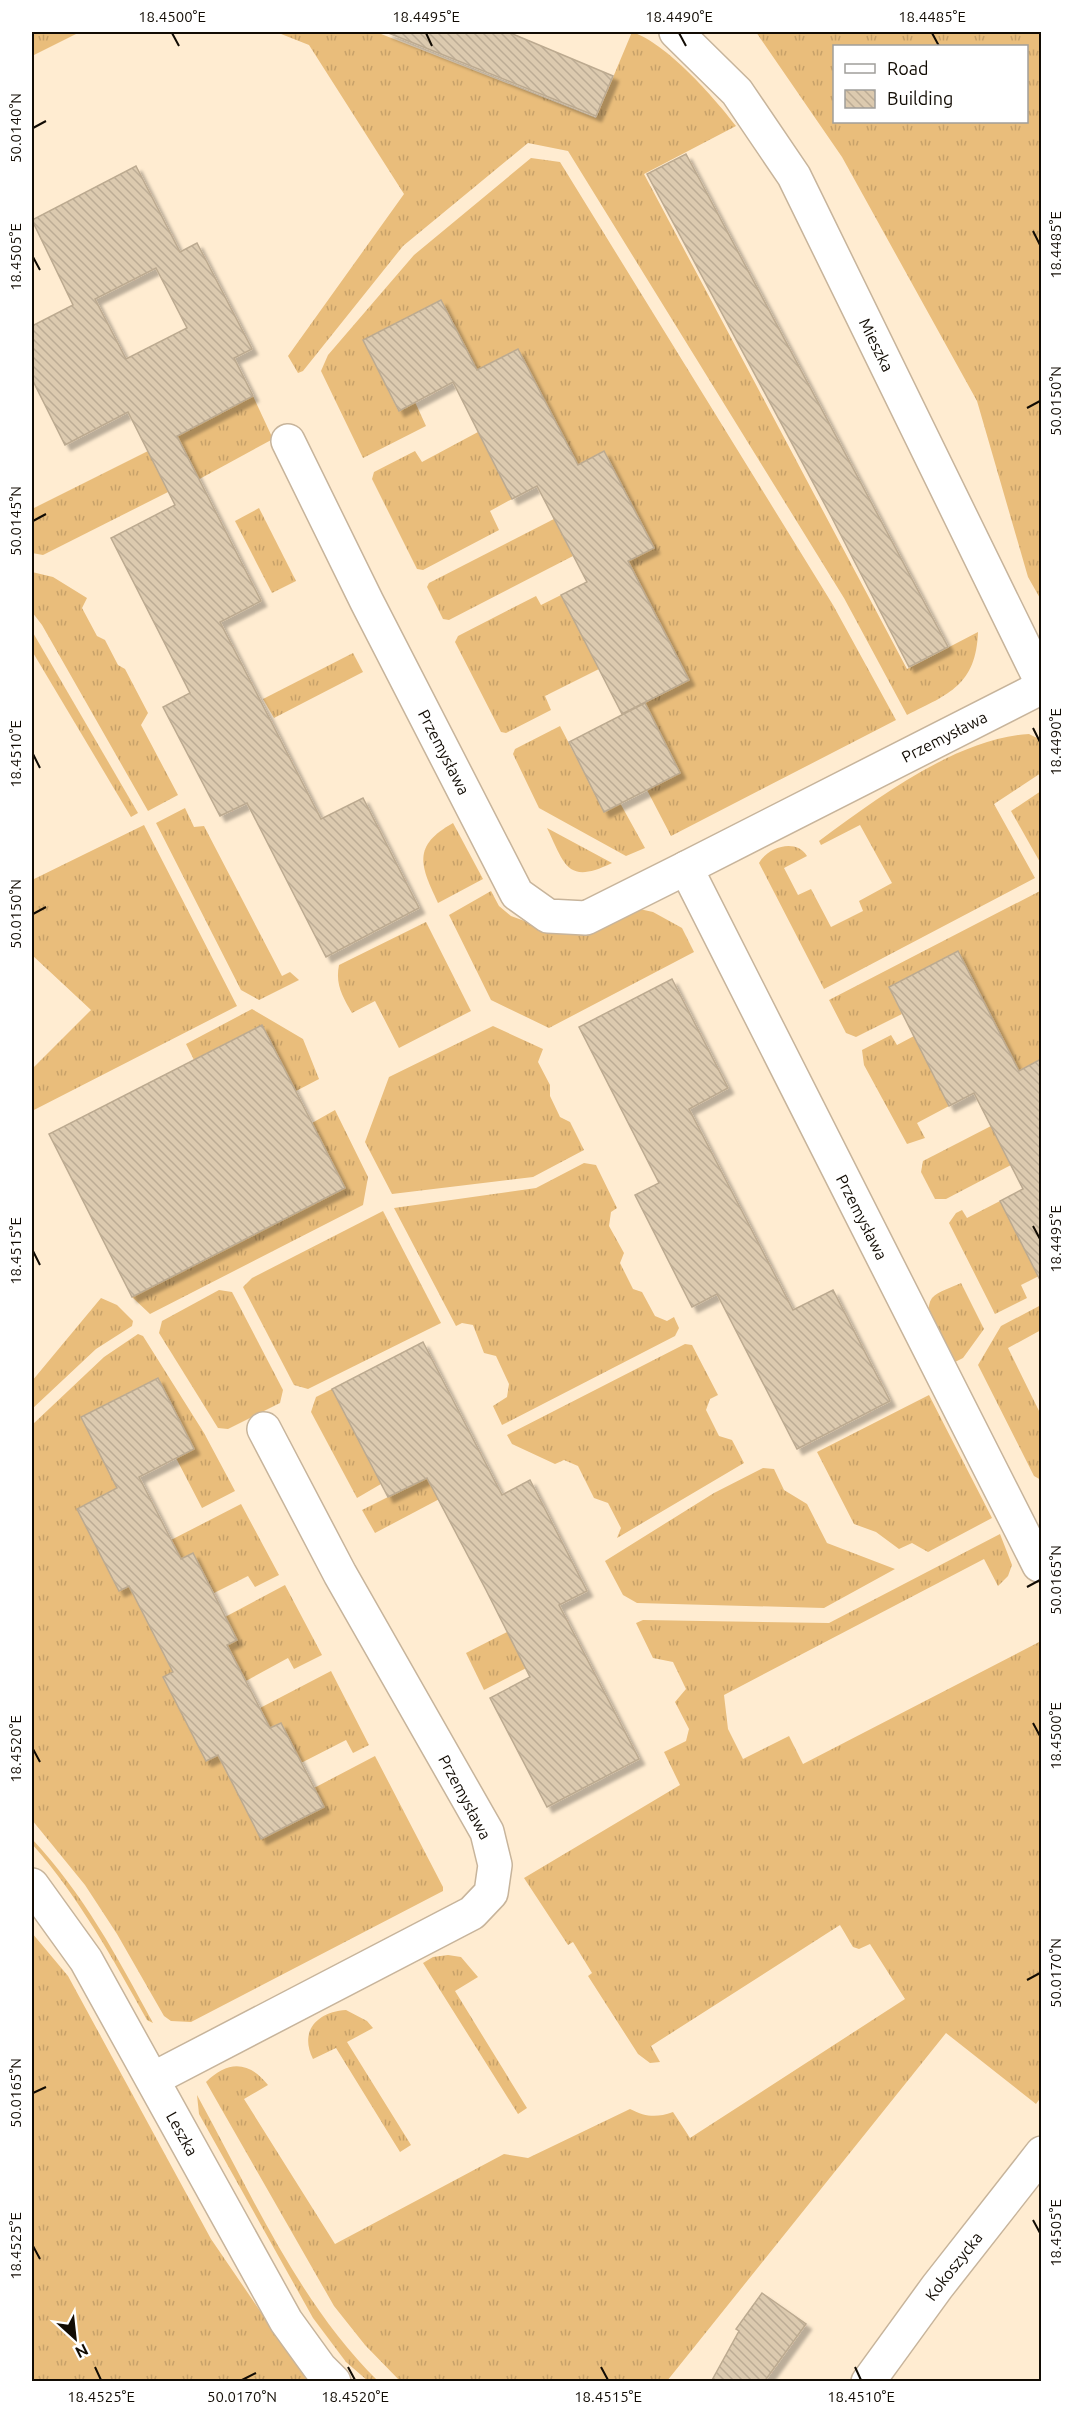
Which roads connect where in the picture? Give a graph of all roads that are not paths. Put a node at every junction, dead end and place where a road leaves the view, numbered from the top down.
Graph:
1 (676, 32) edge
2 (288, 441) dead end
3 (1041, 685) edge
4 (686, 868) junction
5 (264, 1429) dead end
6 (1039, 1565) dead end
7 (32, 1886) edge
8 (153, 2079) junction
9 (1041, 2153) edge
10 (334, 2382) edge
11 (868, 2382) edge

1 - 3 street, Mieszka
2 - 4 street, Przemysława
3 - 4 street, Przemysława
4 - 6 street, Przemysława
5 - 8 street, Przemysława
7 - 8 street, Leszka
8 - 10 street, Leszka
9 - 11 street, Kokoszycka

